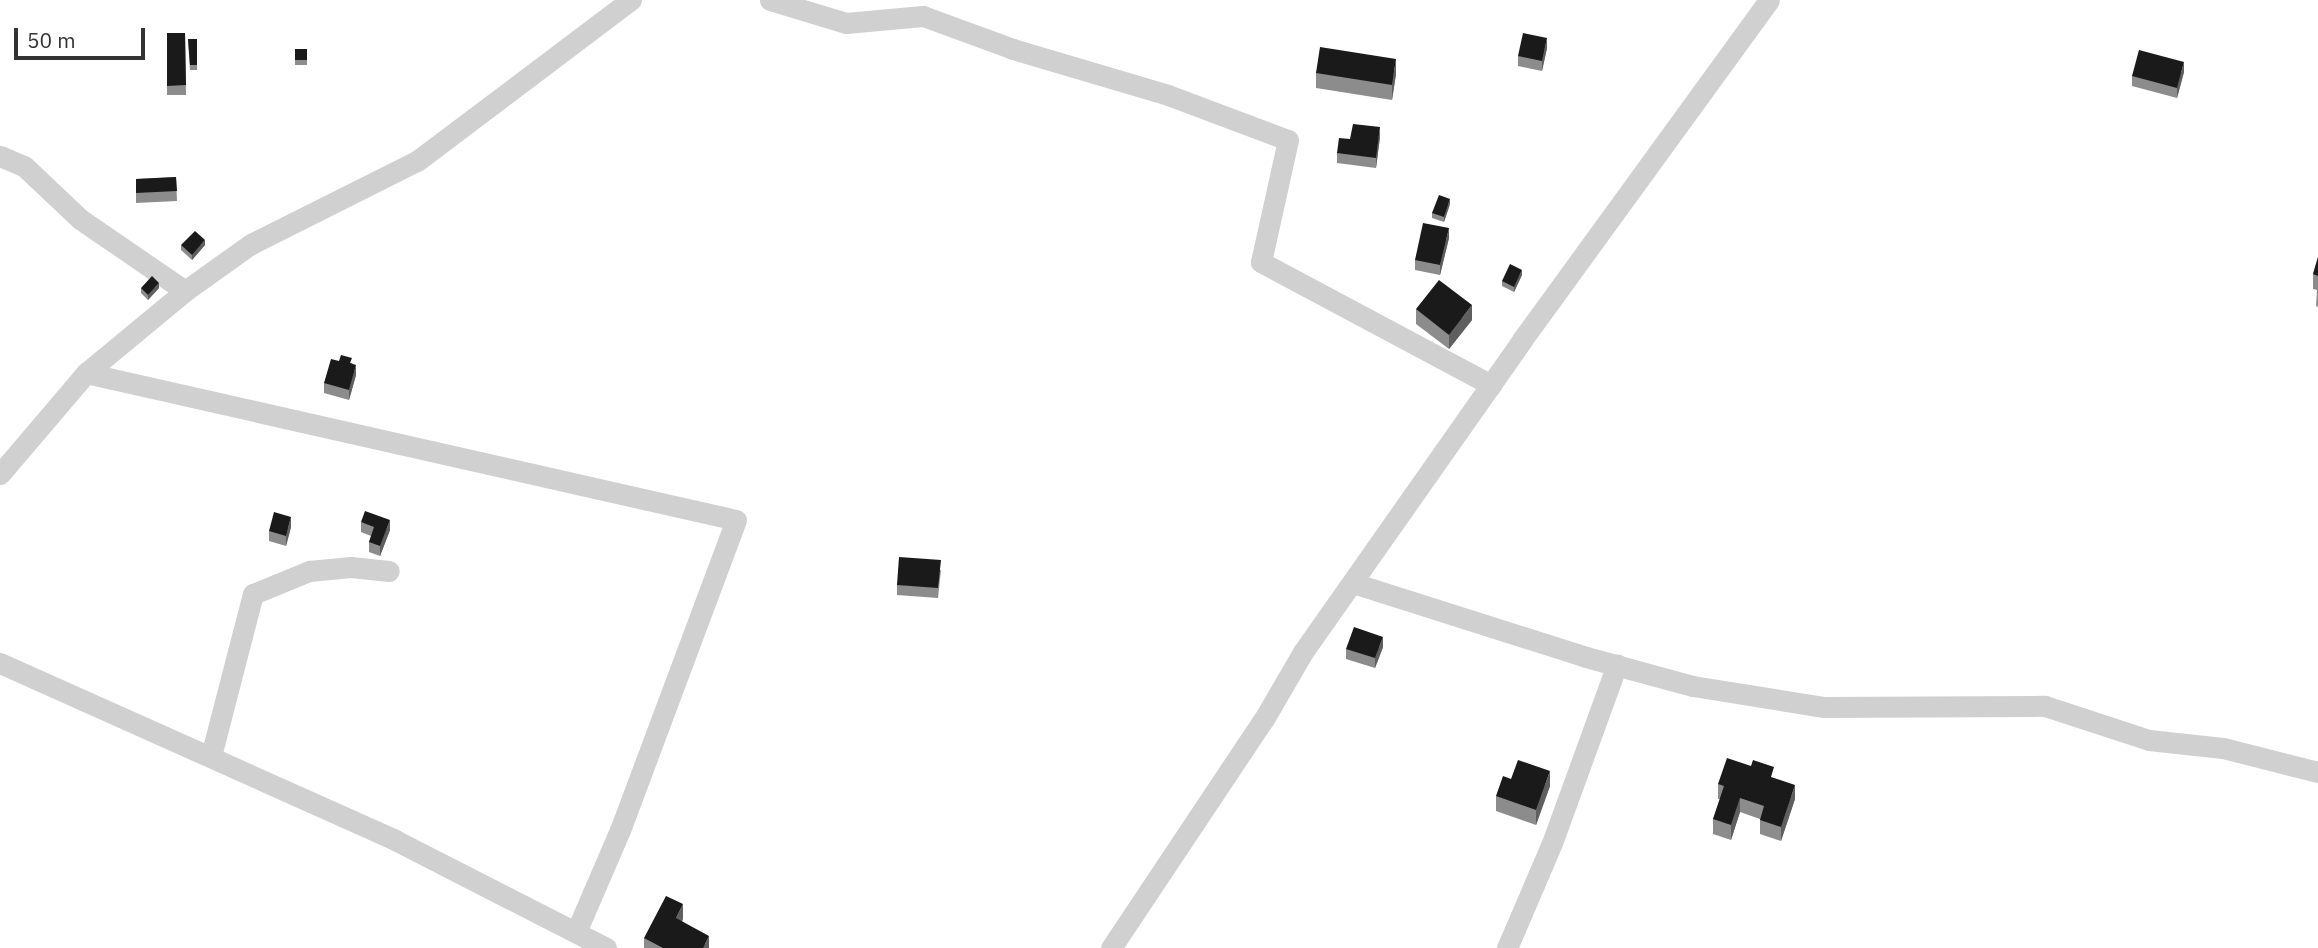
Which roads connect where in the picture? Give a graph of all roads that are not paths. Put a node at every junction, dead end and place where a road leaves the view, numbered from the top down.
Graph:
1 (631, 0) edge
2 (770, 0) edge
3 (1769, 0) edge
4 (0, 156) edge
5 (185, 291) junction
6 (86, 373) junction
7 (1490, 385) junction
8 (0, 474) edge
9 (389, 571) dead end
10 (1353, 583) junction
11 (0, 663) edge
12 (1617, 664) junction
13 (211, 756) junction
14 (2318, 772) edge
15 (577, 930) junction
16 (606, 948) edge
17 (1111, 948) edge
18 (1507, 948) edge

1 - 5 street
2 - 7 street
3 - 7 street
4 - 5 street
5 - 6 street
6 - 8 street
6 - 15 street
7 - 10 street
9 - 13 street
10 - 12 street
10 - 17 street
11 - 13 street
12 - 14 street
12 - 18 street
13 - 15 street
15 - 16 street

